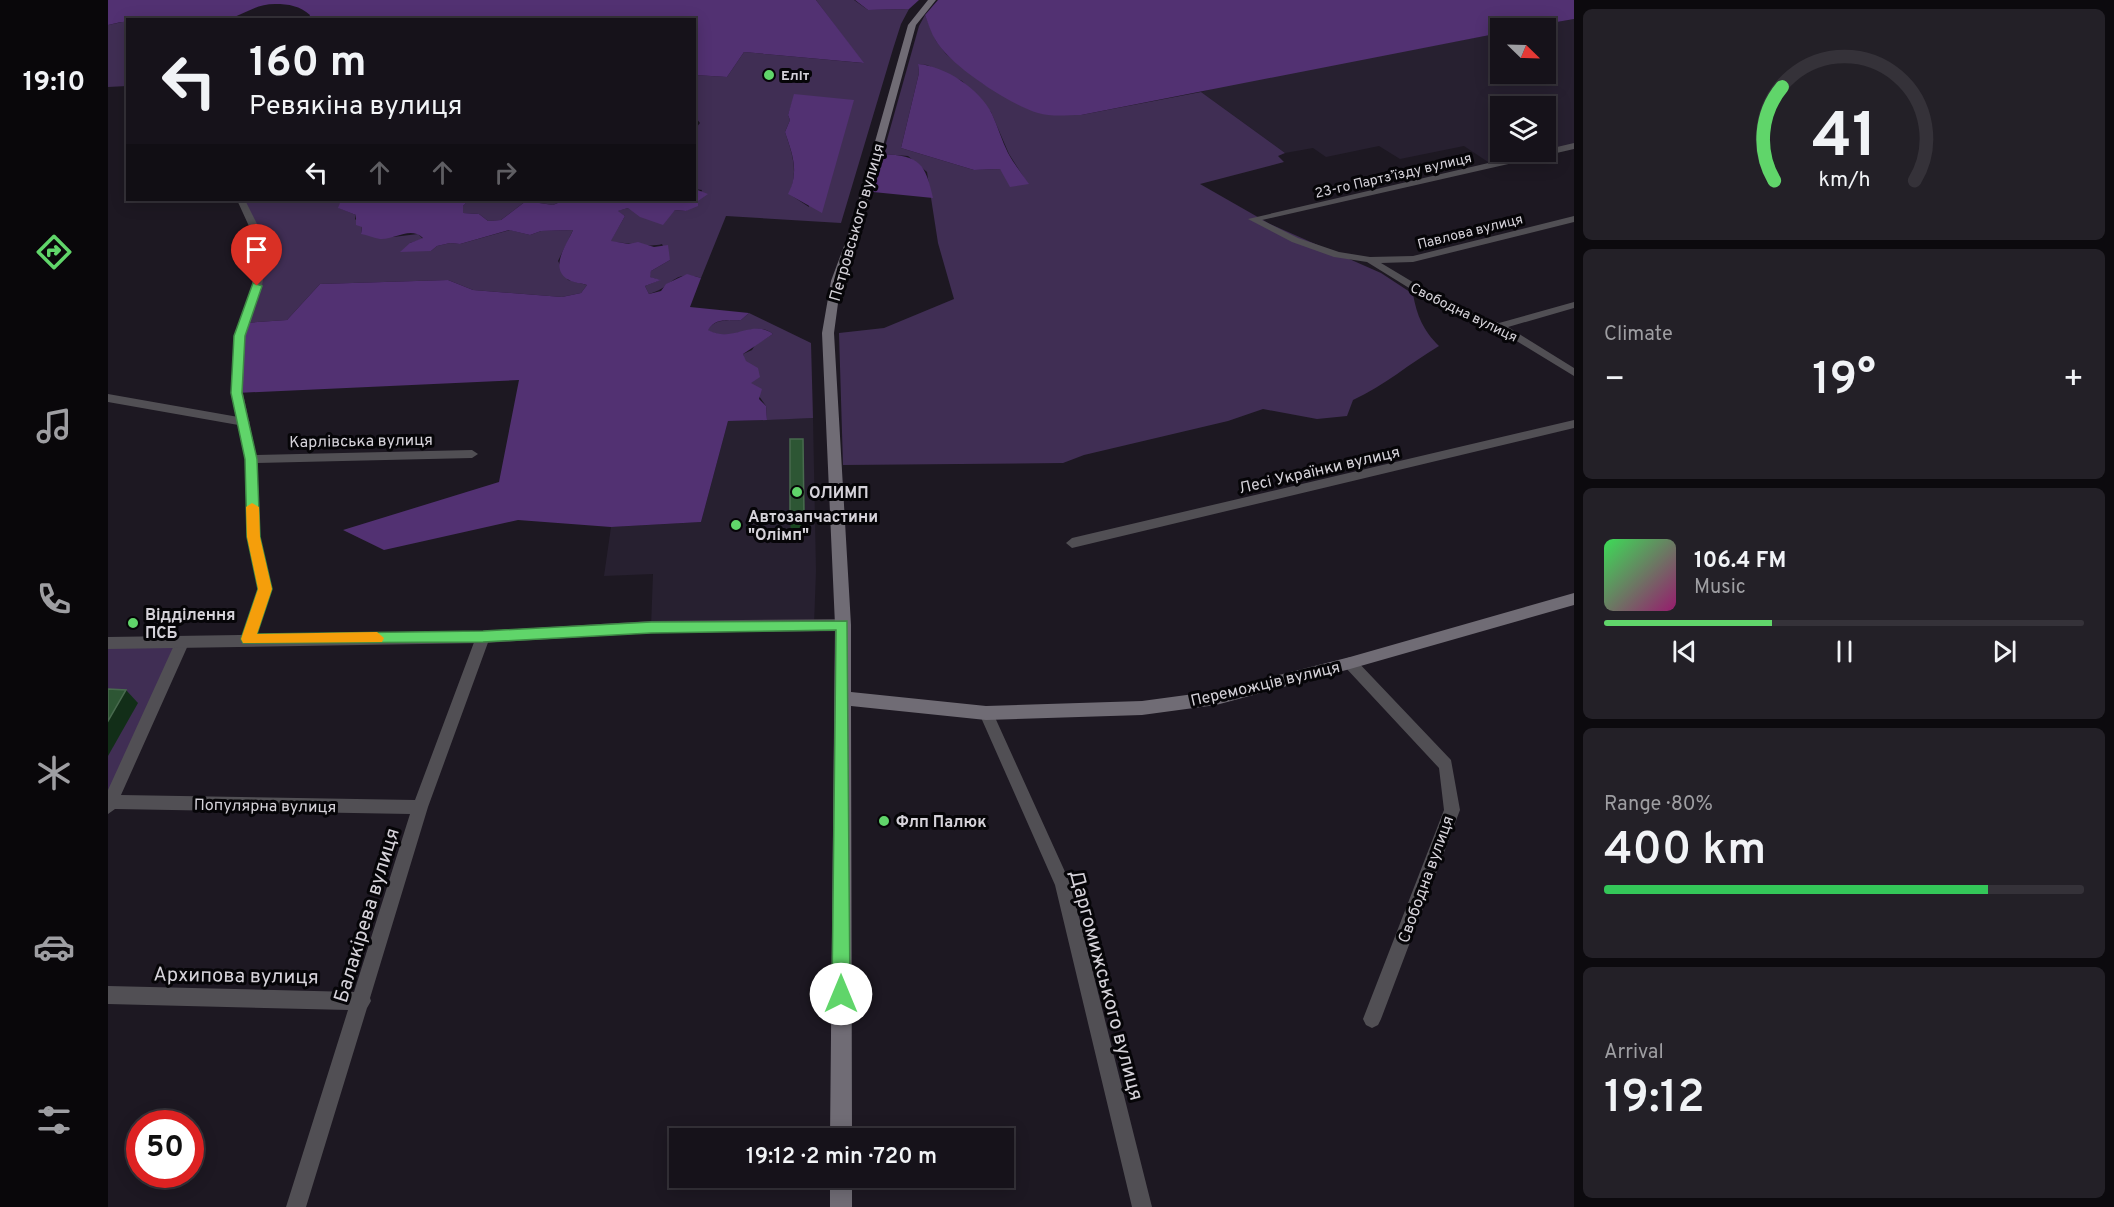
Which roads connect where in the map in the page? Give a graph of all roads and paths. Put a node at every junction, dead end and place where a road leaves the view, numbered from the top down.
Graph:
1 (932, 0) edge
2 (1574, 146) edge
3 (241, 201) edge
4 (1253, 219) joint
5 (1574, 219) edge
6 (1370, 260) junction
7 (1574, 305) edge
8 (1499, 326) junction
9 (1574, 373) edge
10 (108, 398) edge
11 (244, 422) junction
12 (1574, 424) edge
13 (472, 454) dead end
14 (251, 459) junction
15 (1072, 543) dead end
16 (1574, 599) edge
17 (843, 625) junction
18 (483, 637) junction
19 (248, 639) junction
20 (108, 643) edge
21 (182, 643) junction
22 (1350, 663) junction
23 (841, 699) junction
24 (986, 714) junction
25 (109, 804) edge
26 (420, 807) junction
27 (108, 995) edge
28 (362, 1001) junction
29 (1372, 1020) dead end
30 (841, 1128) edge
31 (841, 1188) edge
32 (296, 1207) edge
33 (841, 1207) edge
34 (1142, 1207) edge

1 - 17 main road, Петровського вулиця
2 - 4 street, 23-го Партз’їзду вулиця
3 - 11 street
4 - 6 street, Свободна вулиця
5 - 6 street, Павлова вулиця
6 - 8 street, Свободна вулиця
7 - 8 street
8 - 9 street, Свободна вулиця
10 - 11 street
11 - 14 street
12 - 15 street, Лесі Українки вулиця
13 - 14 street, Карлівська вулиця
14 - 19 street
16 - 22 main road, Переможців вулиця
17 - 18 street
17 - 23 main road, Петровського вулиця
18 - 19 street
18 - 26 street, Балакірева вулиця
19 - 21 street
20 - 21 street
21 - 25 street
22 - 24 main road, Переможців вулиця
22 - 29 street, Свободна вулиця
23 - 24 main road, Переможців вулиця
23 - 30 main road, Петровського вулиця
24 - 34 street, Даргомижського вулиця
25 - 26 street, Популярна вулиця
26 - 28 street, Балакірева вулиця
27 - 28 street, Архипова вулиця
28 - 32 street, Балакірева вулиця
31 - 33 main road

